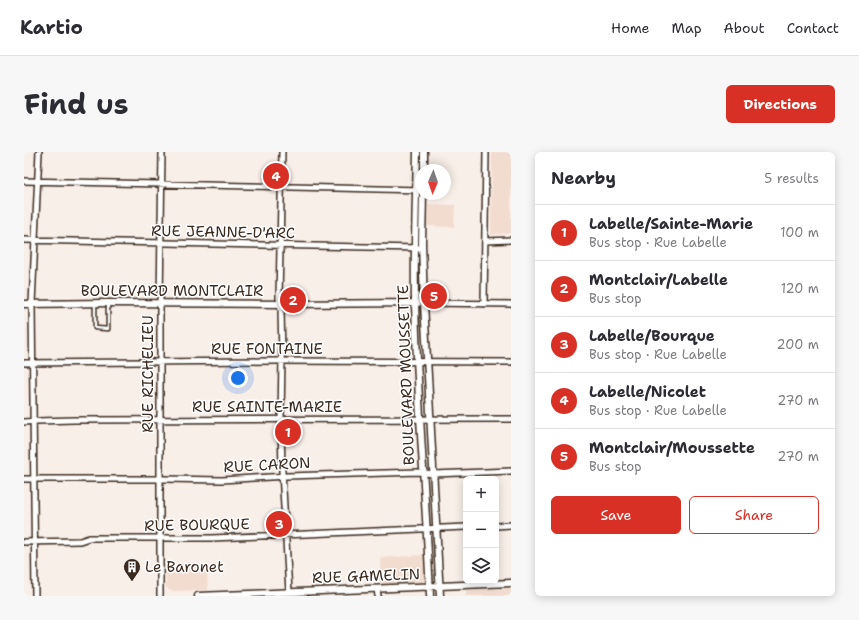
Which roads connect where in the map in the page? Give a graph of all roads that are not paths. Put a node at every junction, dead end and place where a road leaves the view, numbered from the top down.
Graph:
1 (39, 152) edge
2 (162, 152) edge
3 (282, 152) edge
4 (417, 152) edge
5 (424, 152) edge
6 (486, 152) edge
7 (418, 164) edge
8 (424, 164) edge
9 (24, 182) edge
10 (38, 182) junction
11 (162, 184) junction
12 (282, 187) junction
13 (415, 190) edge
14 (418, 200) edge
15 (423, 200) edge
16 (24, 240) edge
17 (35, 240) junction
18 (511, 240) edge
19 (485, 241) junction
20 (161, 243) junction
21 (280, 245) junction
22 (414, 248) junction
23 (422, 248) junction
24 (95, 303) junction
25 (108, 303) junction
26 (160, 303) junction
27 (415, 303) junction
28 (424, 303) junction
29 (24, 304) edge
30 (32, 304) junction
31 (280, 304) junction
32 (484, 304) junction
33 (511, 304) edge
34 (282, 361) junction
35 (160, 362) junction
36 (417, 362) junction
37 (427, 362) junction
38 (511, 362) edge
39 (24, 363) edge
40 (32, 363) junction
41 (420, 419) junction
42 (430, 419) junction
43 (511, 419) edge
44 (160, 420) junction
45 (281, 420) junction
46 (33, 421) junction
47 (24, 422) edge
48 (511, 471) edge
49 (422, 472) junction
50 (433, 474) junction
51 (282, 476) junction
52 (34, 479) junction
53 (161, 479) junction
54 (24, 480) edge
55 (511, 525) edge
56 (499, 526) edge
57 (463, 527) edge
58 (436, 528) junction
59 (426, 529) junction
60 (286, 535) junction
61 (160, 538) junction
62 (24, 542) edge
63 (34, 542) junction
64 (511, 583) edge
65 (439, 586) junction
66 (429, 587) junction
67 (378, 588) junction
68 (289, 592) junction
69 (320, 593) edge
70 (35, 596) edge
71 (160, 596) edge
72 (198, 596) edge
73 (378, 596) edge
74 (430, 596) edge
75 (440, 596) edge

1 - 10 street
2 - 11 street, RUE RICHELIEU
3 - 12 street
4 - 7 street, BOULEVARD MOUSSETTE
5 - 8 street
6 - 19 street
9 - 10 street
10 - 11 street
10 - 17 street
11 - 12 street
11 - 20 street, RUE RICHELIEU
12 - 13 street
12 - 21 street
14 - 22 street, BOULEVARD MOUSSETTE
15 - 23 street, BOULEVARD MOUSSETTE
16 - 17 street, RUE JEANNE-D'ARC
17 - 20 street, RUE JEANNE-D'ARC
17 - 30 street
18 - 19 street
19 - 32 street
20 - 21 street, RUE JEANNE-D'ARC
20 - 26 street, RUE RICHELIEU
21 - 22 street, RUE JEANNE-D'ARC
21 - 31 street
22 - 23 street, RUE JEANNE-D'ARC
22 - 27 street, BOULEVARD MOUSSETTE
23 - 28 street, BOULEVARD MOUSSETTE
24 - 25 street, BOULEVARD MONTCLAIR
24 - 25 lane
24 - 30 street, BOULEVARD MONTCLAIR
25 - 26 street, BOULEVARD MONTCLAIR
26 - 31 street, BOULEVARD MONTCLAIR
26 - 35 street, RUE RICHELIEU
27 - 28 street, BOULEVARD MONTCLAIR
27 - 31 street, BOULEVARD MONTCLAIR
27 - 36 street, BOULEVARD MOUSSETTE
28 - 32 street, BOULEVARD MONTCLAIR
28 - 37 street, BOULEVARD MOUSSETTE
29 - 30 street, BOULEVARD MONTCLAIR
30 - 40 street
31 - 34 street
32 - 33 street, BOULEVARD MONTCLAIR
34 - 35 street, RUE FONTAINE
34 - 36 street, RUE FONTAINE
34 - 45 street
35 - 40 street, RUE FONTAINE
35 - 44 street, RUE RICHELIEU
36 - 37 street, RUE FONTAINE
36 - 41 street, BOULEVARD MOUSSETTE
37 - 38 street, RUE FONTAINE
37 - 42 street, BOULEVARD MOUSSETTE
39 - 40 street, RUE FONTAINE
40 - 46 street
41 - 42 street, RUE SAINTE-MARIE
41 - 45 street, RUE SAINTE-MARIE
41 - 49 street, BOULEVARD MOUSSETTE
42 - 43 street, RUE SAINTE-MARIE
42 - 50 street, BOULEVARD MOUSSETTE
44 - 45 street, RUE SAINTE-MARIE
44 - 46 street, RUE SAINTE-MARIE
44 - 53 street, RUE RICHELIEU
45 - 51 street
46 - 47 street, RUE SAINTE-MARIE
46 - 52 street
48 - 50 street, RUE CARON
49 - 50 street, RUE CARON
49 - 51 street, RUE CARON
49 - 59 street, BOULEVARD MOUSSETTE
50 - 58 street, BOULEVARD MOUSSETTE
51 - 53 street, RUE CARON
51 - 60 street
52 - 53 street, RUE CARON
52 - 54 street, RUE CARON
52 - 63 street
53 - 61 street, RUE RICHELIEU
55 - 56 street
57 - 58 street, RUE BOURQUE
58 - 59 street, RUE BOURQUE
58 - 65 street, BOULEVARD MOUSSETTE
59 - 60 street, RUE BOURQUE
59 - 66 street, BOULEVARD MOUSSETTE
60 - 61 street, RUE BOURQUE
60 - 68 street
61 - 63 street, RUE BOURQUE
61 - 71 street, RUE RICHELIEU
62 - 63 street, RUE BOURQUE
63 - 70 street
64 - 65 street, RUE GAMELIN
65 - 66 street, RUE GAMELIN
65 - 75 street, BOULEVARD MOUSSETTE
66 - 67 street, RUE GAMELIN
66 - 74 street, BOULEVARD MOUSSETTE
67 - 69 street, RUE GAMELIN
67 - 73 street
68 - 69 street, RUE GAMELIN
68 - 72 street, RUE GAMELIN

